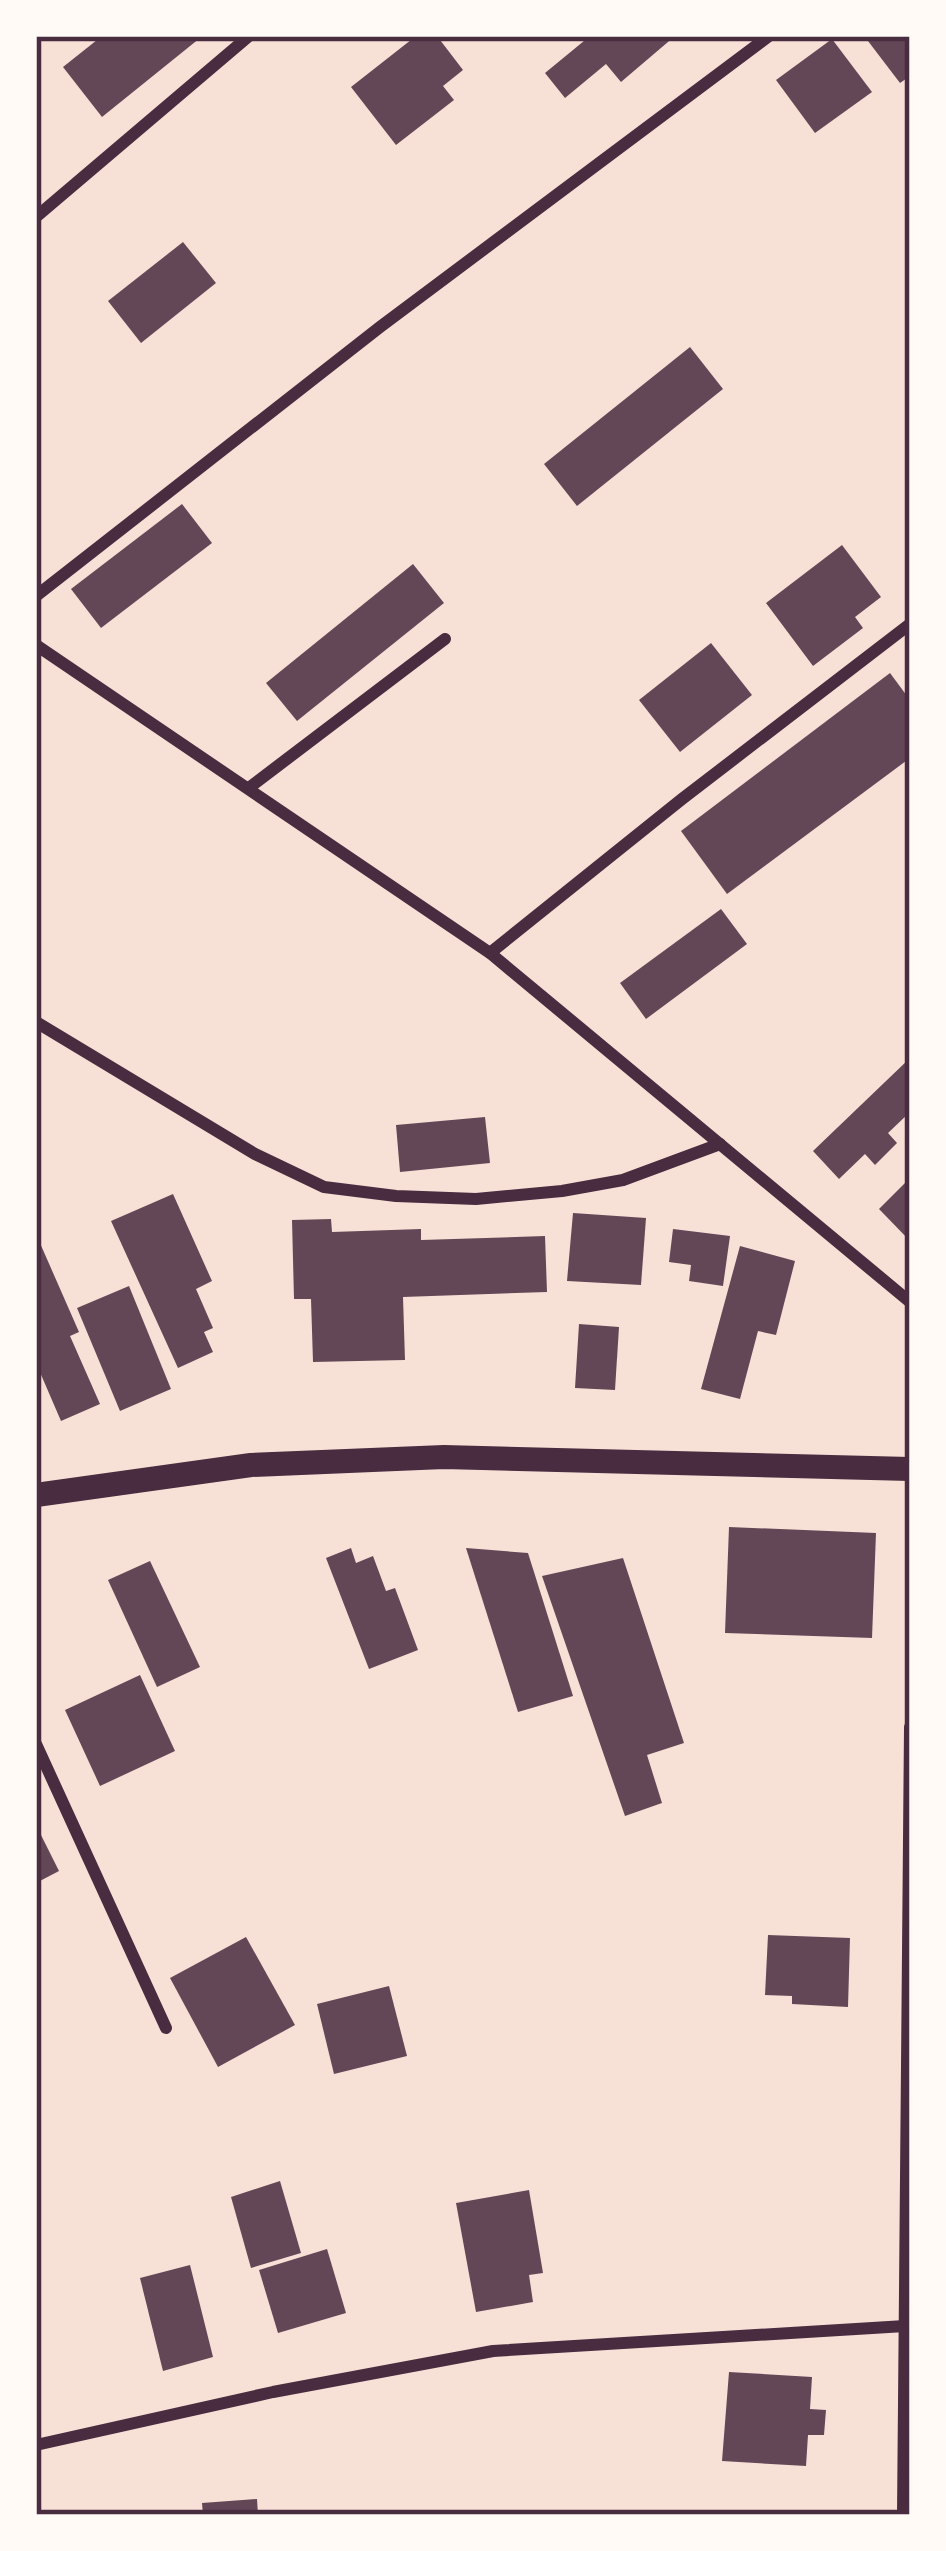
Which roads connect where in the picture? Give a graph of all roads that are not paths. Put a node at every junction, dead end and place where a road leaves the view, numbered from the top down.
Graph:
1 (249, 36) edge
2 (769, 36) edge
3 (36, 217) edge
4 (36, 596) edge
5 (910, 624) edge
6 (446, 639) dead end
7 (36, 645) edge
8 (250, 787) junction
9 (490, 953) junction
10 (36, 1022) edge
11 (721, 1144) junction
12 (910, 1302) edge
13 (910, 1469) edge
14 (36, 1495) edge
15 (910, 1727) edge
16 (36, 1744) edge
17 (166, 2028) dead end
18 (908, 2140) edge
19 (905, 2326) junction
20 (36, 2444) edge
21 (903, 2515) edge

1 - 3 street
2 - 4 street
5 - 9 street
6 - 8 street
7 - 8 street
8 - 9 street
9 - 11 street
10 - 11 street
11 - 12 street
13 - 14 main road
15 - 18 street
16 - 17 street
18 - 19 street
19 - 20 street
19 - 21 street

